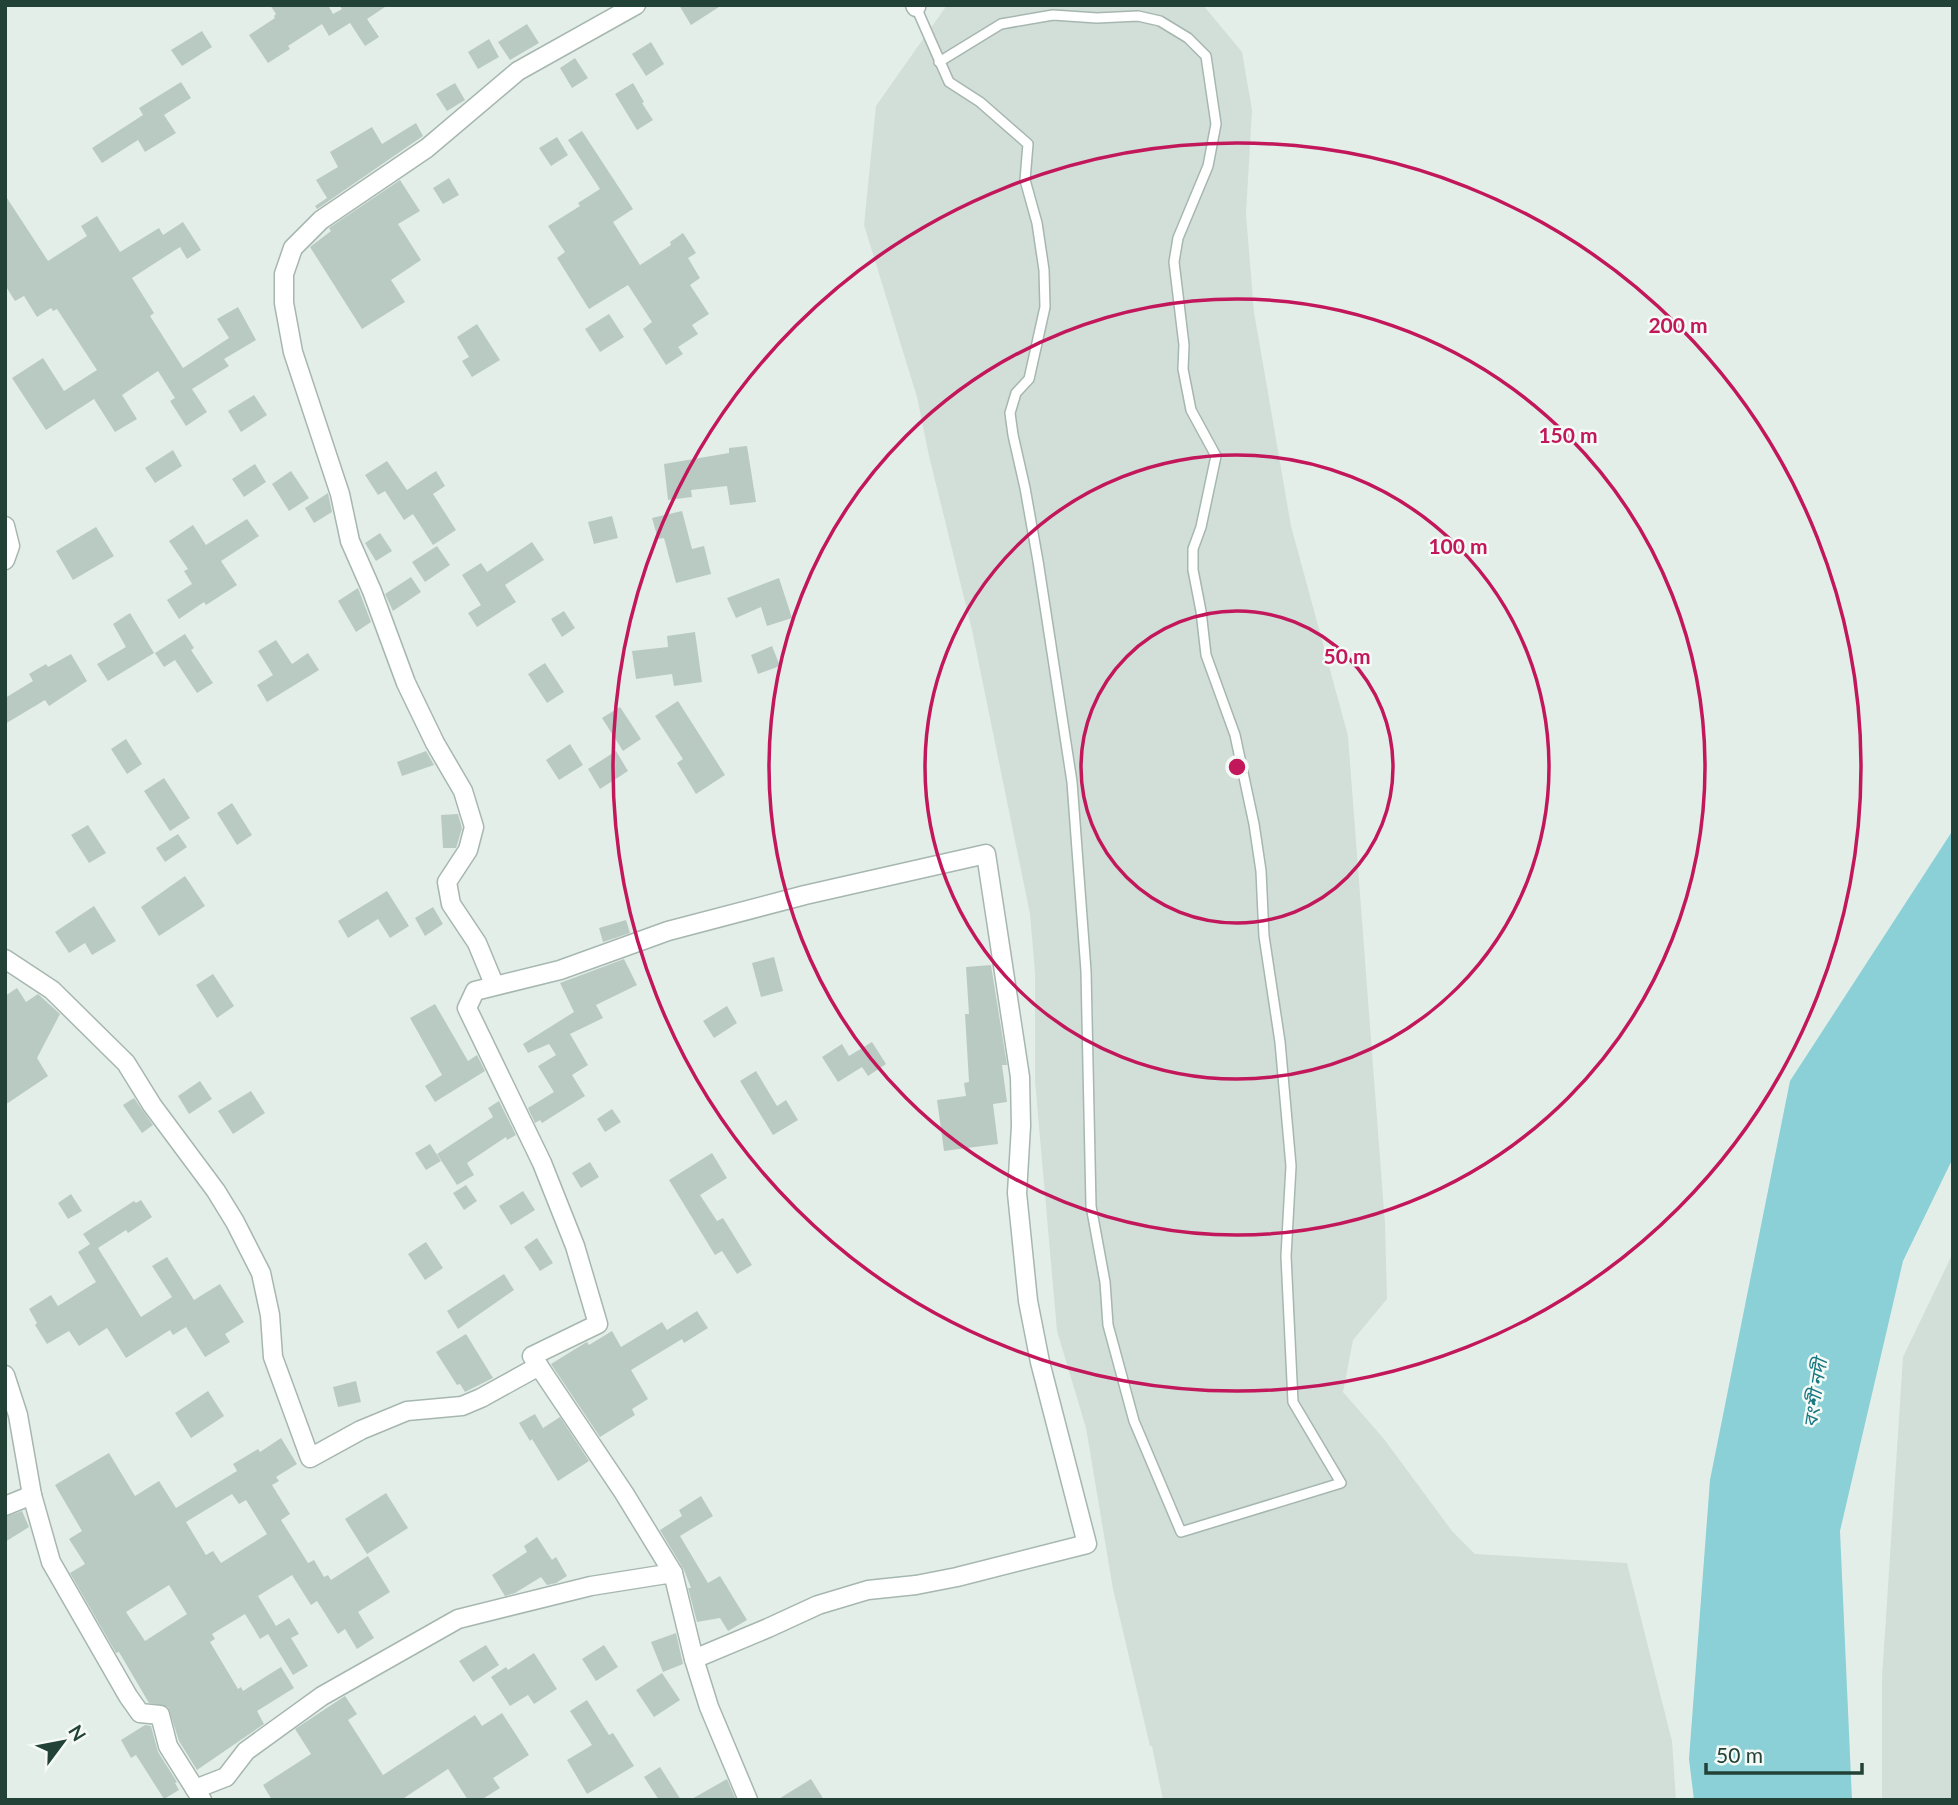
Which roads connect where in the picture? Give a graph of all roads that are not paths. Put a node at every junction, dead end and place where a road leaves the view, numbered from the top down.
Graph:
1 (636, 5) edge
2 (915, 6) edge
3 (939, 62) junction
4 (5, 526) edge
5 (5, 560) edge
6 (5, 959) edge
7 (494, 984) junction
8 (539, 1367) junction
9 (5, 1375) edge
10 (32, 1495) junction
11 (5, 1506) edge
12 (673, 1573) junction
13 (694, 1659) junction
14 (198, 1794) edge
15 (748, 1800) edge

1 - 7 street
2 - 3 lane
3 - 3 lane
4 - 5 street
6 - 8 street
7 - 8 street
7 - 13 street
8 - 12 street
9 - 10 street
10 - 11 street
10 - 14 street
12 - 13 street
12 - 14 street
13 - 15 street

